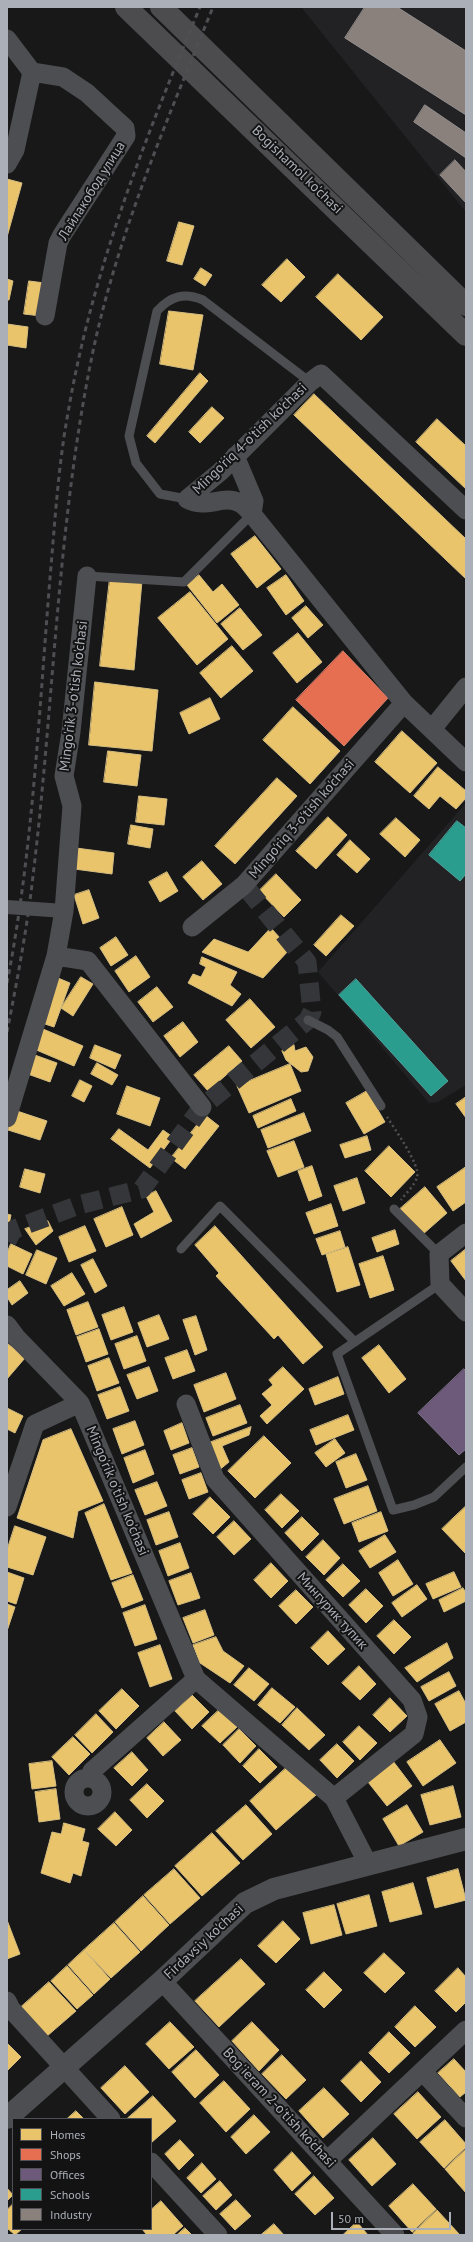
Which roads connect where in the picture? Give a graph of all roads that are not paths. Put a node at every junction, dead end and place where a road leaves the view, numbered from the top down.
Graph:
1 (126, 7) edge
2 (160, 7) edge
3 (7, 39) edge
4 (32, 72) junction
5 (7, 164) edge
6 (466, 304) edge
7 (44, 316) dead end
8 (466, 335) edge
9 (310, 382) junction
10 (235, 456) junction
11 (187, 499) junction
12 (466, 510) edge
13 (252, 514) junction
14 (88, 576) joint
15 (466, 687) edge
16 (404, 703) junction
17 (432, 729) junction
18 (466, 762) edge
19 (7, 907) edge
20 (64, 911) junction
21 (192, 927) dead end
22 (56, 956) junction
23 (308, 1020) dead end
24 (381, 1106) road end
25 (202, 1107) dead end
26 (7, 1118) edge
27 (394, 1209) road end
28 (466, 1233) edge
29 (181, 1249) dead end
30 (439, 1254) junction
31 (440, 1284) junction
32 (466, 1312) edge
33 (7, 1325) edge
34 (355, 1342) junction
35 (80, 1403) junction
36 (186, 1404) dead end
37 (466, 1467) edge
38 (7, 1507) edge
39 (196, 1679) junction
40 (90, 1777) dead end
41 (334, 1798) junction
42 (466, 1839) edge
43 (368, 1864) junction
44 (162, 1981) junction
45 (7, 2001) edge
46 (466, 2030) edge
47 (64, 2068) junction
48 (423, 2072) junction
49 (7, 2118) edge
50 (110, 2118) edge
51 (466, 2118) edge
52 (327, 2161) junction
53 (152, 2163) edge
54 (218, 2235) edge
55 (395, 2235) edge

1 - 8 main road, Bogishamol ko'chasi
2 - 6 main road, Bogishamol ko'chasi
3 - 4 street
4 - 5 street
4 - 7 street, Лайлакобод улица
9 - 10 street, Mingo'riq 4-o'tish ko'chasi
9 - 11 lane
9 - 12 street, Mingo'riq 4-o'tish ko'chasi
10 - 11 street, Mingo'riq 4-o'tish ko'chasi
10 - 13 street
11 - 13 street, Mingo'riq 4-o'tish ko'chasi
13 - 14 lane
13 - 16 street, Mingo'riq 4-o'tish ko'chasi
14 - 20 street, Mingo'rik 3-o'tish ko'chasi
15 - 17 street
16 - 17 street, Mingo'riq 4-o'tish ko'chasi
16 - 21 street, Mingo'riq 3-o'tish ko'chasi
17 - 18 street, Mingo'riq 4-o'tish ko'chasi
19 - 20 street, bridge
20 - 22 street, Mingo'rik 3-o'tish ko'chasi
22 - 25 street
22 - 26 street, Mingo'rik 3-o'tish ko'chasi
23 - 24 lane
27 - 30 lane
28 - 30 street
29 - 34 lane
30 - 31 street
31 - 32 street
31 - 34 lane
33 - 35 street, Mingo'rik o'tish ko'chasi
34 - 37 lane
35 - 38 street
35 - 39 street, Mingo'rik o'tish ko'chasi
36 - 41 street, Мингурик тупик
39 - 40 street
39 - 41 street, Mingo'rik o'tish ko'chasi
41 - 43 street, Mingo'rik o'tish ko'chasi
42 - 43 street, Firdavsiy ko'chasi
43 - 44 street, Firdavsiy ko'chasi
44 - 47 street, Firdavsiy ko'chasi
44 - 52 street, Bog'ieram 2-o'tish ko'chasi
45 - 47 street
46 - 48 street
47 - 49 street, Firdavsiy ko'chasi
47 - 50 street
48 - 51 street
48 - 52 street
52 - 55 street, Bog'ieram 2-o'tish ko'chasi
53 - 54 street

